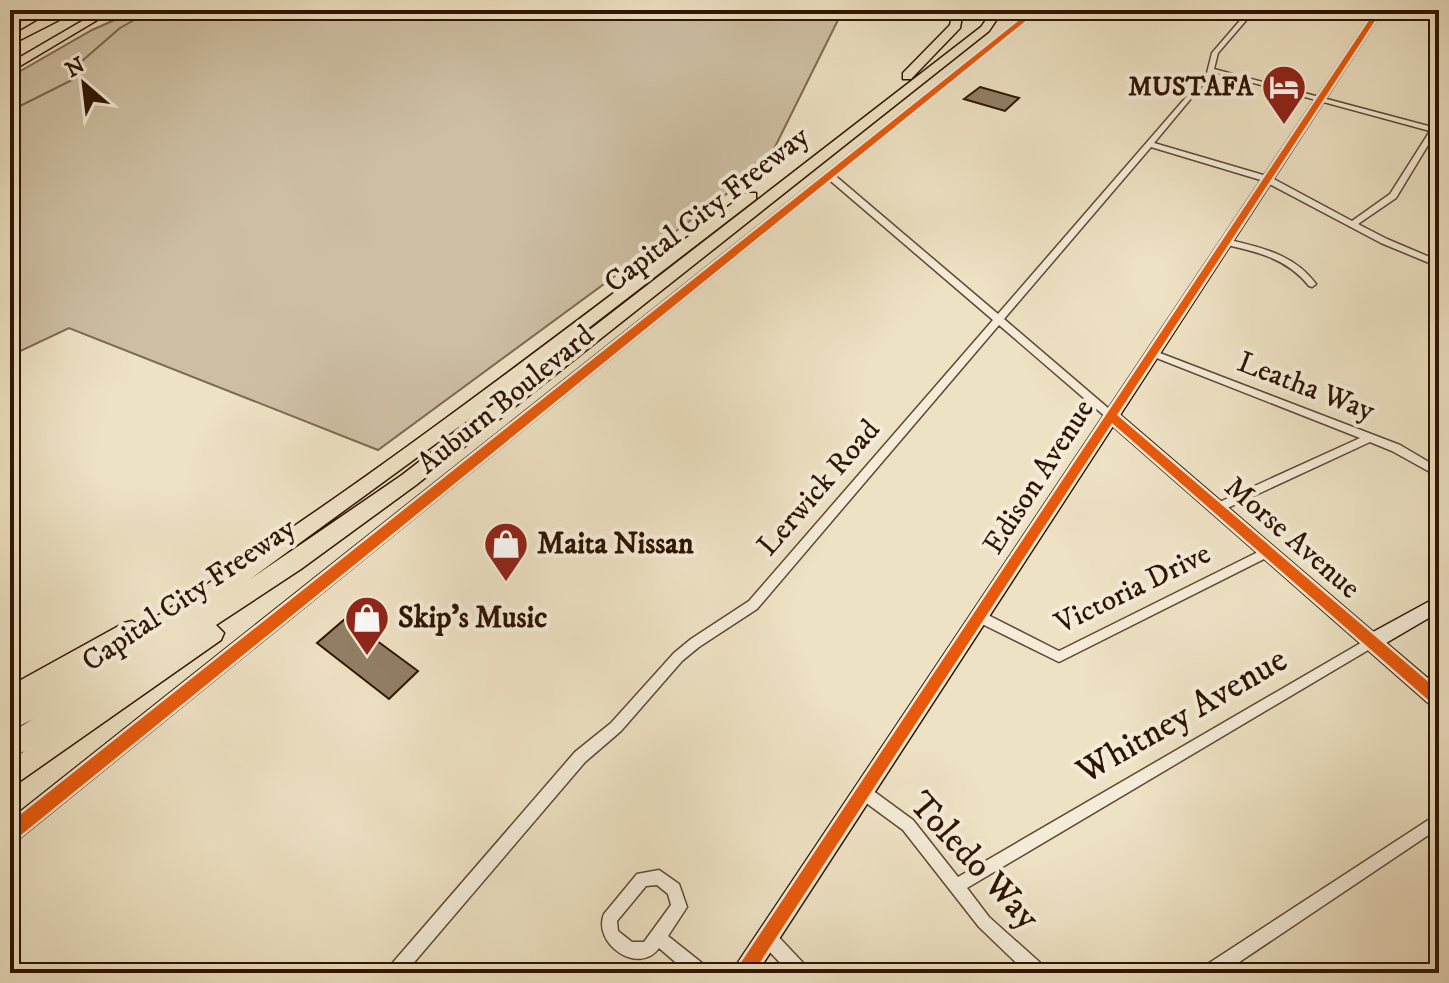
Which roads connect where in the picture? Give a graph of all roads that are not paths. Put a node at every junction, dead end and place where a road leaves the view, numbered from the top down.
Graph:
1 (62, 10) edge
2 (109, 10) edge
3 (958, 10) edge
4 (998, 10) edge
5 (1009, 10) edge
6 (1036, 10) edge
7 (1252, 10) edge
8 (1379, 10) edge
9 (981, 18) edge
10 (967, 27) dead end
11 (10, 36) edge
12 (10, 42) edge
13 (10, 68) edge
14 (1212, 70) junction
15 (907, 76) junction
16 (1320, 98) junction
17 (1438, 127) edge
18 (1150, 144) junction
19 (829, 175) junction
20 (1267, 179) junction
21 (1352, 224) junction
22 (1225, 242) junction
23 (1439, 264) edge
24 (1312, 284) dead end
25 (999, 319) junction
26 (1152, 353) junction
27 (1111, 416) junction
28 (1369, 438) junction
29 (1439, 473) edge
30 (409, 480) junction
31 (1217, 508) junction
32 (1268, 552) junction
33 (232, 581) junction
34 (1439, 603) edge
35 (978, 616) junction
36 (1371, 642) junction
37 (10, 698) edge
38 (1439, 700) edge
39 (10, 720) edge
40 (10, 747) edge
41 (10, 776) edge
42 (863, 792) junction
43 (1439, 820) edge
44 (10, 833) edge
45 (958, 885) junction
46 (657, 937) junction
47 (766, 937) junction
48 (395, 973) edge
49 (701, 973) edge
50 (743, 973) edge
51 (801, 973) edge
52 (1039, 973) edge
53 (1209, 973) edge

1 - 11 highway
1 - 12 highway
2 - 13 highway
3 - 15 highway
4 - 9 highway, Capital City Freeway
5 - 9 highway
6 - 19 street, Auburn Boulevard
7 - 14 street, Lerwick Road
8 - 16 street, Edison Avenue
9 - 30 highway, Capital City Freeway
10 - 15 highway, Capital City Freeway
14 - 16 street
14 - 18 street, Lerwick Road
15 - 33 highway, Capital City Freeway
16 - 17 street
16 - 20 street, Edison Avenue
17 - 21 street
18 - 20 street
18 - 25 street, Lerwick Road
19 - 25 street, Morse Avenue
19 - 44 street, Auburn Boulevard
20 - 21 street
20 - 22 street, Edison Avenue
21 - 23 street
22 - 24 street
22 - 26 street, Edison Avenue
25 - 27 street, Morse Avenue
25 - 48 street, Lerwick Road
26 - 27 street, Edison Avenue
26 - 28 street, Leatha Way
27 - 31 street, Morse Avenue
27 - 35 street, Edison Avenue
28 - 29 street, Leatha Way
28 - 31 street
30 - 40 highway, Capital City Freeway
30 - 41 highway
31 - 32 street, Morse Avenue
32 - 35 street, Victoria Drive
32 - 36 street, Morse Avenue
33 - 37 highway
33 - 39 highway, Capital City Freeway
34 - 36 street, Whitney Avenue
35 - 42 street, Edison Avenue
36 - 38 street, Morse Avenue
36 - 45 street, Whitney Avenue
42 - 45 street, Toledo Way
42 - 47 street, Edison Avenue
43 - 53 street
45 - 52 street, Toledo Way
46 - 46 street
46 - 49 street
47 - 50 street, Edison Avenue
47 - 51 street

